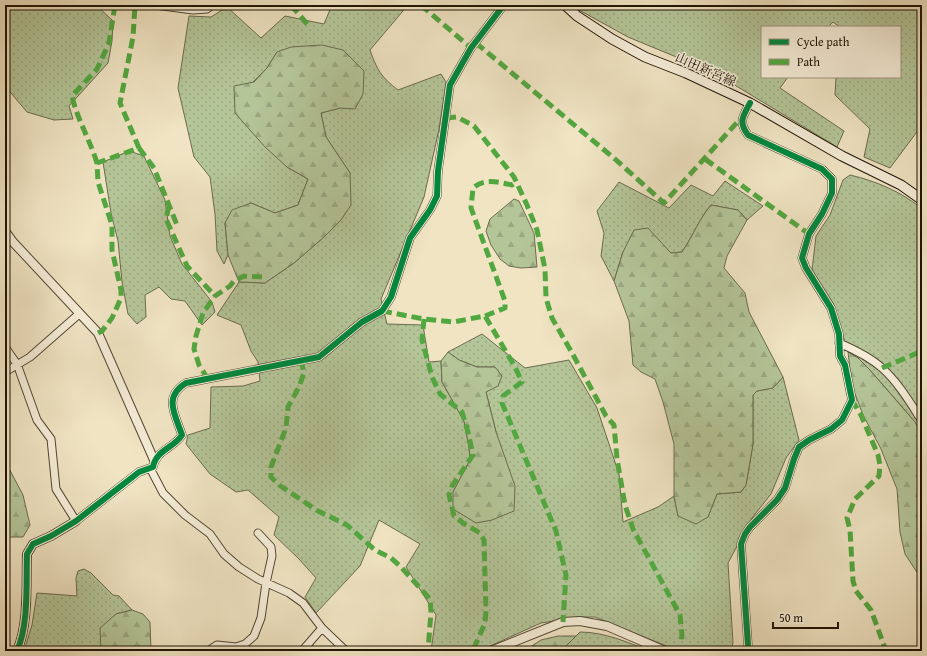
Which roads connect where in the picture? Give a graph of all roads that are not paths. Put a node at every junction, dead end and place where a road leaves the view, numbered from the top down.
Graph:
1 (155, 5) edge
2 (212, 5) edge
3 (505, 5) edge
4 (565, 5) edge
5 (750, 103) junction
6 (922, 200) edge
7 (5, 231) edge
8 (79, 314) junction
9 (839, 343) junction
10 (5, 347) edge
11 (17, 364) junction
12 (5, 372) edge
13 (922, 421) edge
14 (152, 464) junction
15 (76, 521) junction
16 (258, 533) dead end
17 (266, 583) junction
18 (322, 628) junction
19 (17, 651) edge
20 (208, 651) edge
21 (302, 651) edge
22 (346, 651) edge
23 (491, 651) edge
24 (666, 651) edge
25 (747, 651) edge

1 - 2 street
3 - 14 street
4 - 5 main road, 山田新宮線
5 - 6 main road, 山田新宮線
5 - 9 street
7 - 8 street
8 - 11 street
8 - 14 street
9 - 13 street
9 - 25 street
10 - 11 street
11 - 12 street
11 - 15 street
14 - 15 street
14 - 17 street
15 - 19 street
16 - 17 street
17 - 18 street
17 - 20 street
18 - 21 street
18 - 22 street
23 - 24 street

